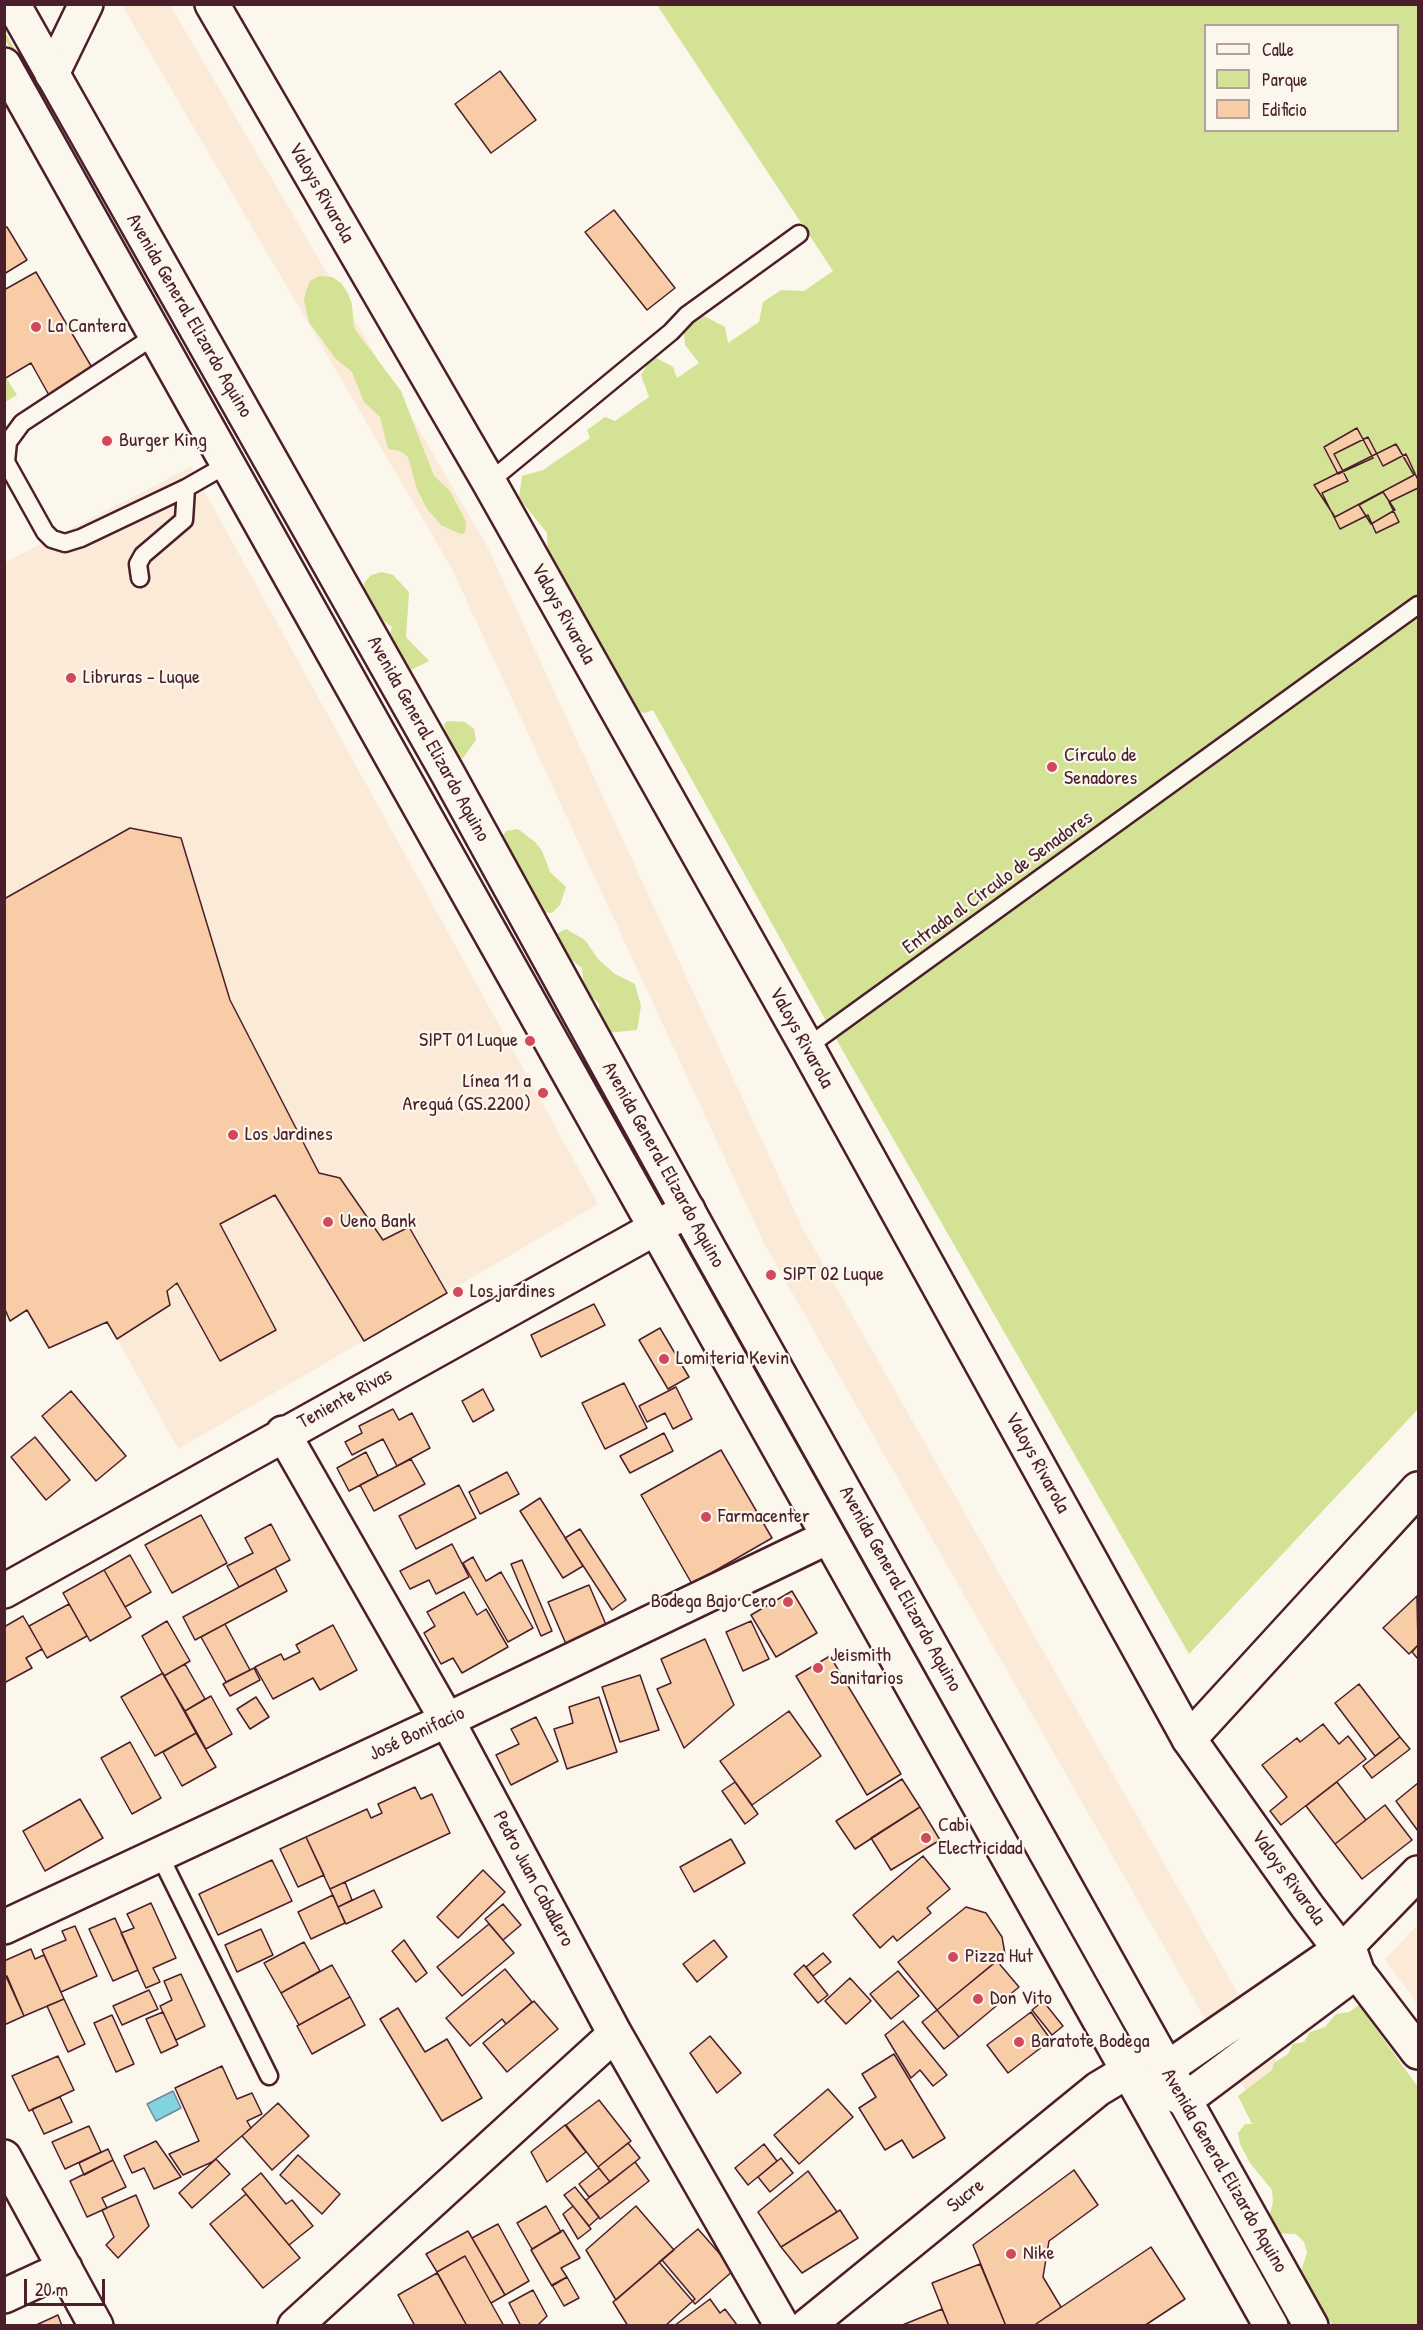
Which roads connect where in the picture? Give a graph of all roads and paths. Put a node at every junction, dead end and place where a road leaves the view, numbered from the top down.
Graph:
1 (13, 4) edge
2 (86, 4) edge
3 (212, 4) edge
4 (4, 65) edge
5 (52, 74) junction
6 (799, 234) dead end
7 (156, 335) junction
8 (228, 464) junction
9 (489, 482) junction
10 (186, 488) junction
11 (140, 578) dead end
12 (1419, 605) edge
13 (807, 1047) junction
14 (688, 1210) junction
15 (655, 1228) junction
16 (283, 1433) junction
17 (1419, 1490) edge
18 (828, 1537) junction
19 (4, 1591) edge
20 (447, 1720) junction
21 (1189, 1738) junction
22 (159, 1856) junction
23 (1419, 1873) edge
24 (4, 1926) edge
25 (1350, 1953) junction
26 (615, 2034) junction
27 (1419, 2052) edge
28 (1166, 2069) junction
29 (1128, 2072) junction
30 (269, 2076) dead end
31 (1185, 2100) junction
32 (4, 2157) edge
33 (65, 2268) junction
34 (4, 2296) edge
35 (96, 2325) edge
36 (295, 2325) edge
37 (782, 2325) edge
38 (807, 2325) edge
39 (1271, 2325) edge
40 (1311, 2325) edge

1 - 5 street, Avenida General Elizardo Aquino
2 - 5 street
3 - 9 street, Valoys Rivarola
4 - 7 street, Avenida General Elizardo Aquino
5 - 14 street, Avenida General Elizardo Aquino
6 - 9 lane
7 - 8 street, Avenida General Elizardo Aquino
7 - 10 lane
8 - 10 lane
8 - 15 street, Avenida General Elizardo Aquino
9 - 13 street, Valoys Rivarola
10 - 11 lane
12 - 13 lane, Entrada al Círculo de Senadores
13 - 21 street, Valoys Rivarola
14 - 15 street, Teniente Rivas
14 - 28 street, Avenida General Elizardo Aquino
15 - 16 street, Teniente Rivas
15 - 18 street, Avenida General Elizardo Aquino
16 - 19 street, Teniente Rivas
16 - 20 street, Pedro Juan Caballero
17 - 21 street
18 - 20 street, José Bonifacio
18 - 29 street, Avenida General Elizardo Aquino
20 - 22 street, José Bonifacio
20 - 26 street, Pedro Juan Caballero
21 - 25 street, Valoys Rivarola
22 - 24 street, José Bonifacio
22 - 30 lane
23 - 25 street
25 - 27 street, Valoys Rivarola
25 - 28 street
25 - 31 street
26 - 36 street
26 - 37 street, Pedro Juan Caballero
28 - 29 street
28 - 31 street, Avenida General Elizardo Aquino
29 - 31 street
29 - 38 street, Sucre
29 - 39 street, Avenida General Elizardo Aquino
31 - 40 street, Avenida General Elizardo Aquino
32 - 33 street
33 - 34 street
33 - 35 street

